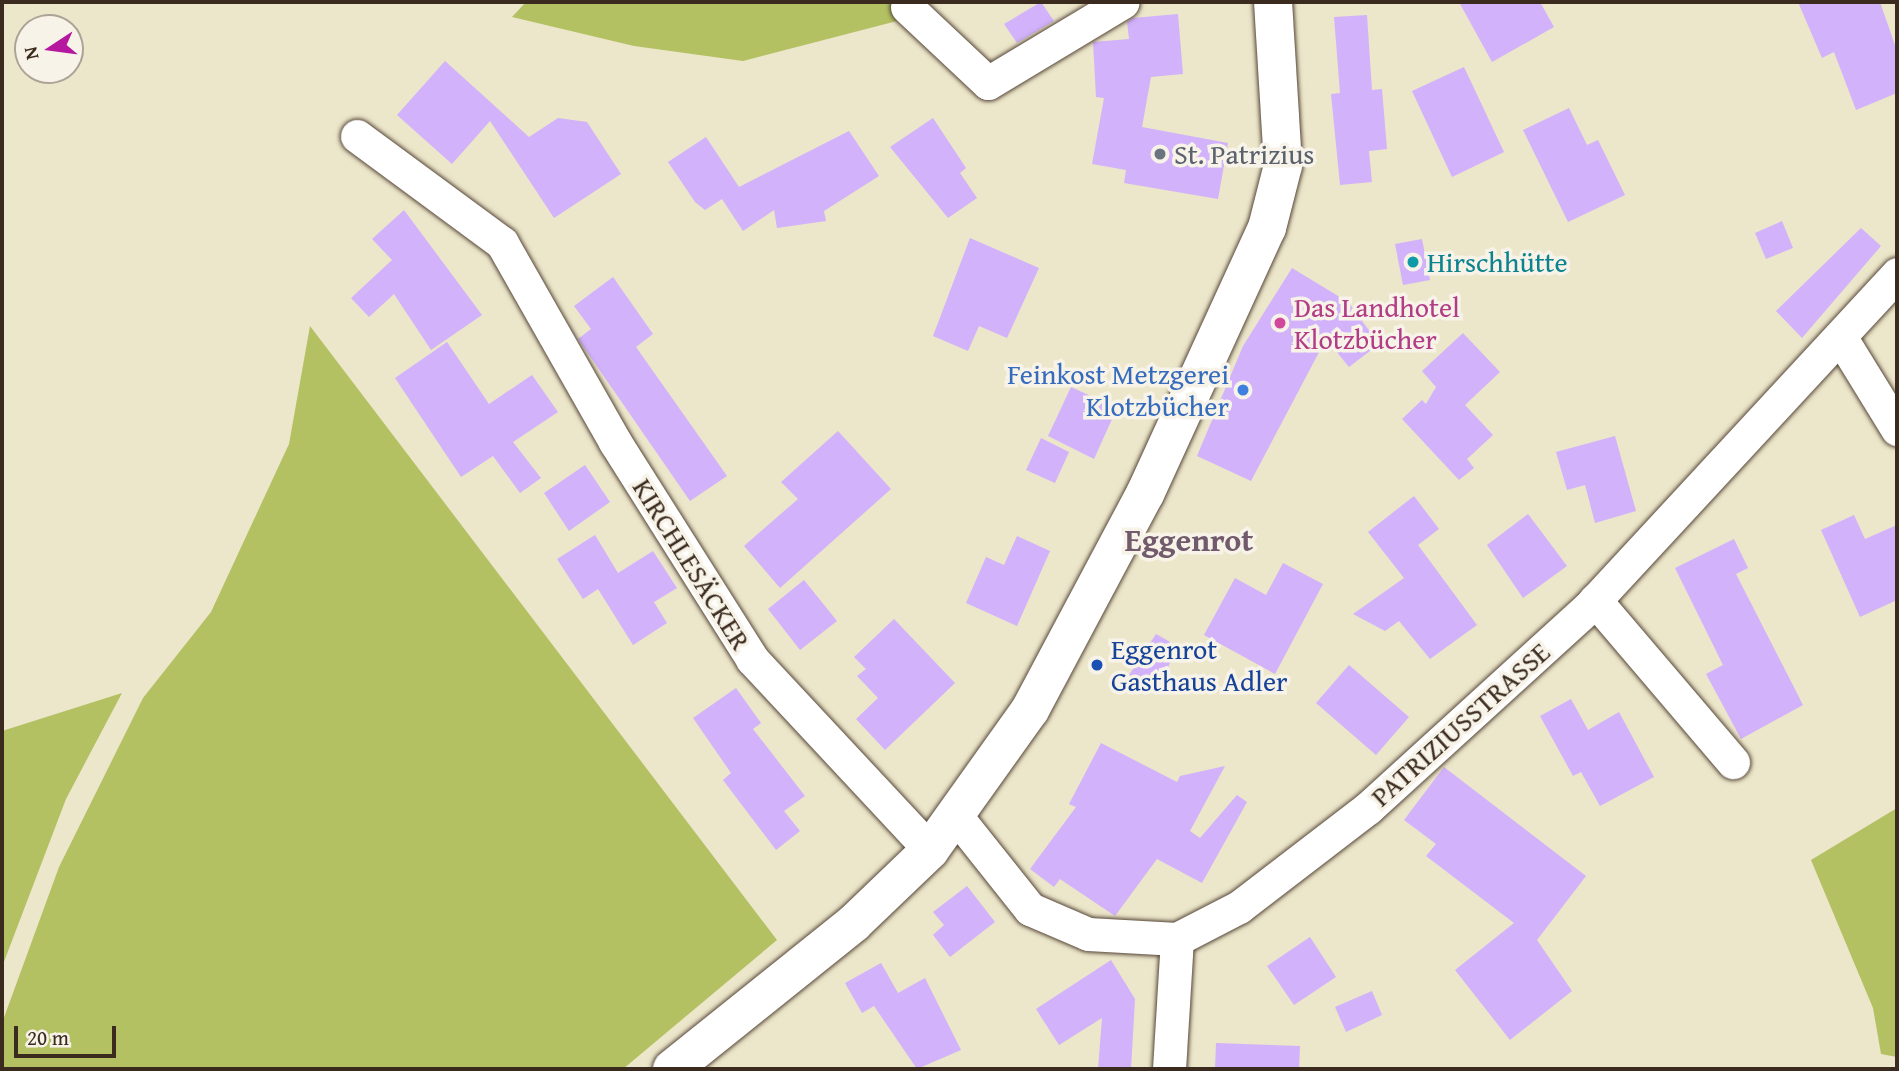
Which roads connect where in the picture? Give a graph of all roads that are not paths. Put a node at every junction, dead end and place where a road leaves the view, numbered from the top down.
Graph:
1 (1123, 2) edge
2 (1273, 2) edge
3 (907, 7) dead end
4 (357, 136) dead end
5 (1897, 274) edge
6 (1840, 338) junction
7 (1897, 429) edge
8 (1595, 600) junction
9 (1733, 762) dead end
10 (956, 816) junction
11 (930, 849) junction
12 (1177, 939) junction
13 (672, 1069) edge
14 (1169, 1069) edge

1 - 3 street
2 - 10 main road
4 - 11 street, KIRCHLESÄCKER
5 - 6 street, PATRIZIUSSTRASSE
6 - 7 street
6 - 8 street, PATRIZIUSSTRASSE
8 - 9 street
8 - 12 street, PATRIZIUSSTRASSE
10 - 11 main road
10 - 12 street
11 - 13 main road
12 - 14 street

